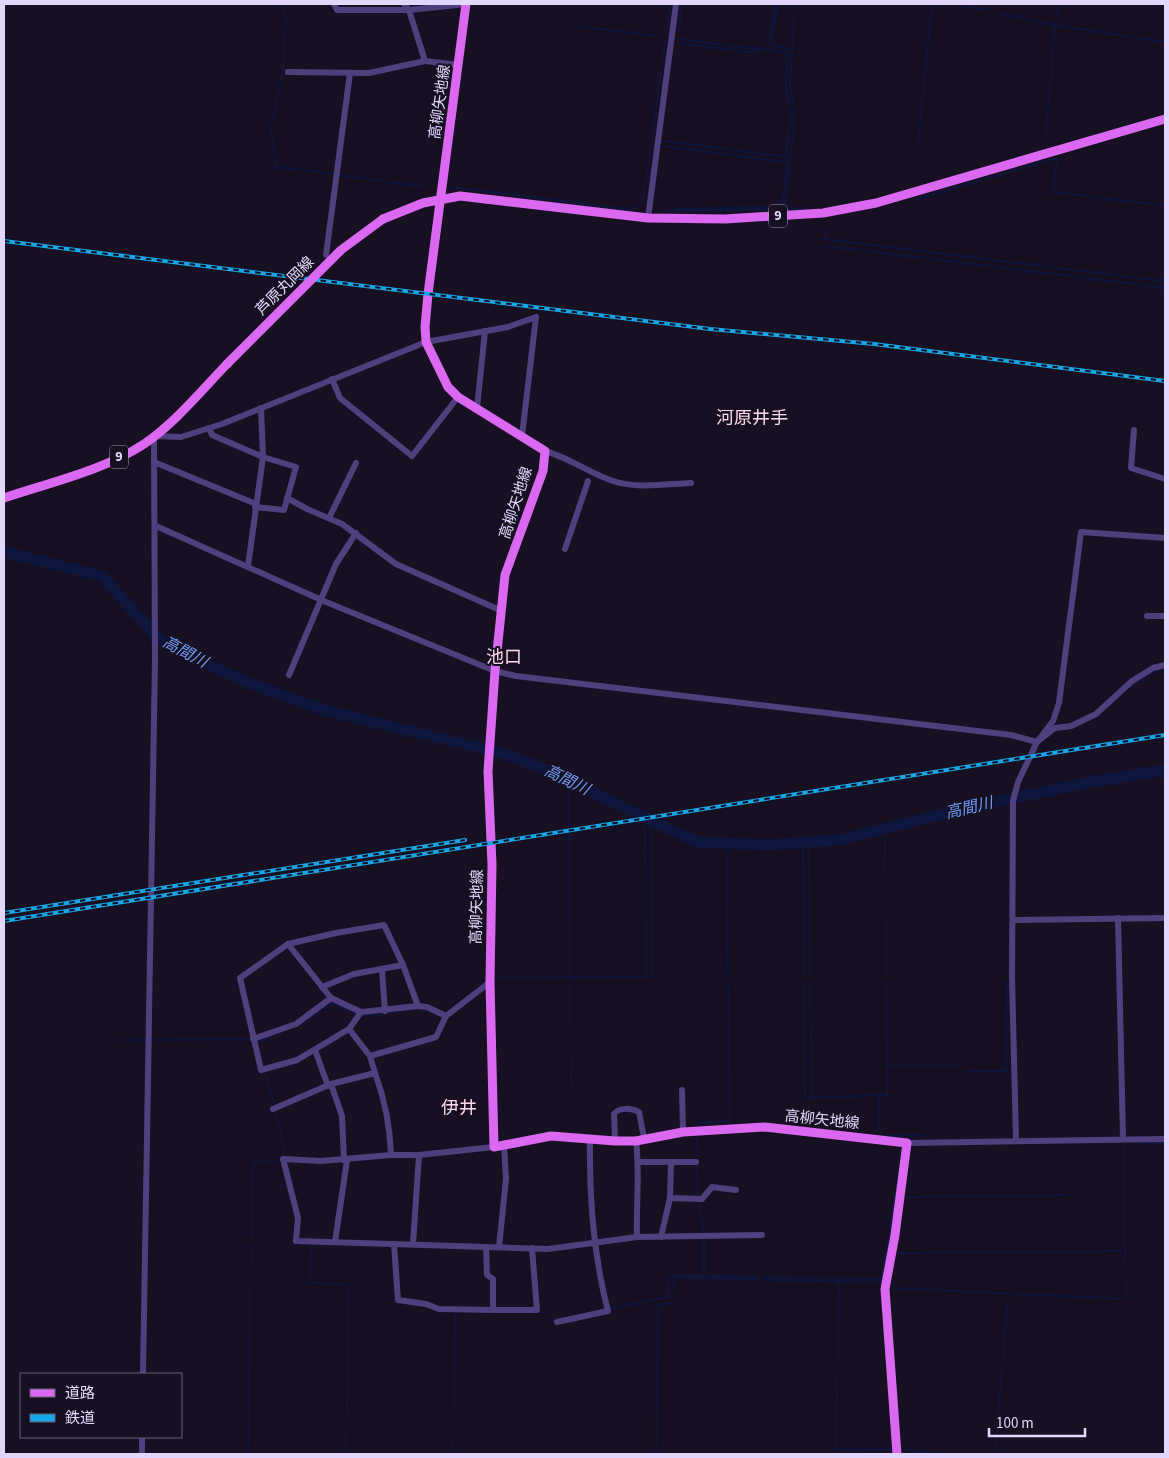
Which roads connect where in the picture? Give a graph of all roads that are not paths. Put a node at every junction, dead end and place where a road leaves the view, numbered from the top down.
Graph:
1 (334, 4) edge
2 (466, 4) edge
3 (676, 4) edge
4 (406, 7) edge
5 (425, 62) junction
6 (459, 65) junction
7 (288, 72) dead end
8 (350, 73) junction
9 (1165, 119) edge
10 (441, 198) junction
11 (648, 218) junction
12 (326, 255) dead end
13 (485, 331) junction
14 (426, 342) junction
15 (332, 379) junction
16 (458, 397) junction
17 (261, 408) junction
18 (477, 408) junction
19 (209, 428) junction
20 (1134, 430) dead end
21 (154, 436) junction
22 (522, 436) junction
23 (545, 452) junction
24 (263, 457) junction
25 (154, 462) junction
26 (356, 463) dead end
27 (1165, 479) edge
28 (588, 480) dead end
29 (691, 483) dead end
30 (4, 498) edge
31 (287, 498) junction
32 (256, 506) junction
33 (330, 518) junction
34 (156, 526) junction
35 (356, 533) junction
36 (1165, 538) edge
37 (565, 549) dead end
38 (248, 566) junction
39 (321, 599) junction
40 (502, 611) junction
41 (1147, 616) dead end
42 (1165, 616) edge
43 (1165, 665) edge
44 (495, 671) junction
45 (289, 675) dead end
46 (1037, 742) junction
47 (1118, 918) junction
48 (1165, 918) edge
49 (1014, 920) junction
50 (288, 944) junction
51 (403, 965) junction
52 (382, 970) junction
53 (490, 982) junction
54 (322, 987) junction
55 (331, 998) junction
56 (418, 1006) junction
57 (385, 1011) junction
58 (361, 1012) junction
59 (446, 1016) junction
60 (349, 1029) junction
61 (253, 1039) junction
62 (315, 1050) junction
63 (370, 1056) junction
64 (375, 1073) junction
65 (329, 1085) junction
66 (682, 1090) dead end
67 (273, 1108) dead end
68 (683, 1132) junction
69 (590, 1139) junction
70 (1123, 1139) junction
71 (1165, 1139) edge
72 (640, 1140) junction
73 (1016, 1140) junction
74 (615, 1142) junction
75 (907, 1143) junction
76 (504, 1144) junction
77 (494, 1147) junction
78 (391, 1155) junction
79 (419, 1155) junction
80 (346, 1160) junction
81 (639, 1162) junction
82 (671, 1162) junction
83 (696, 1162) dead end
84 (736, 1190) dead end
85 (670, 1198) junction
86 (762, 1235) dead end
87 (637, 1237) junction
88 (661, 1237) junction
89 (335, 1242) junction
90 (594, 1243) junction
91 (394, 1244) junction
92 (412, 1244) junction
93 (486, 1246) junction
94 (499, 1247) junction
95 (532, 1248) junction
96 (493, 1310) junction
97 (557, 1322) dead end
98 (143, 1373) edge
99 (142, 1438) edge
100 (142, 1454) edge
101 (897, 1454) edge

1 - 4 street
2 - 4 street
2 - 6 main road, 高柳矢地線
3 - 11 street
4 - 5 street
5 - 6 street
5 - 8 street
6 - 10 main road, 高柳矢地線
7 - 8 street
8 - 12 street
9 - 11 main road, 9
10 - 11 main road, 9
10 - 14 main road, 高柳矢地線
10 - 21 main road, 芦原丸岡線 / 9, bridge
13 - 14 street
13 - 18 street
13 - 22 street
14 - 15 street
14 - 16 main road, 高柳矢地線
15 - 16 street
15 - 17 street
16 - 18 main road, 高柳矢地線
17 - 19 street
17 - 24 street
18 - 22 main road, 高柳矢地線
19 - 21 street
19 - 24 street
20 - 27 street
21 - 25 street
21 - 30 main road, 9
22 - 23 main road, 高柳矢地線
23 - 29 street
23 - 40 main road, 高柳矢地線
24 - 31 street
24 - 32 street
25 - 32 street
25 - 34 street
26 - 33 street
28 - 37 street
31 - 32 street
31 - 33 street
32 - 38 street
33 - 35 street
34 - 38 street
34 - 98 street
35 - 39 street
35 - 40 street
36 - 46 street
38 - 39 street
39 - 44 street
39 - 45 street
40 - 44 main road, 高柳矢地線
41 - 42 street
43 - 46 street
44 - 46 street
44 - 53 main road, 高柳矢地線
46 - 49 street
47 - 48 street
47 - 49 street
47 - 70 street
49 - 73 street
50 - 51 street
50 - 54 street
50 - 61 street
51 - 52 street
51 - 56 street
52 - 54 street
52 - 57 street
53 - 59 street
53 - 77 main road, 高柳矢地線
54 - 55 street
55 - 58 street
55 - 61 street
56 - 57 street
56 - 59 street
57 - 58 street
58 - 60 street
59 - 63 street
60 - 62 street
60 - 63 street
61 - 62 street
62 - 65 street
63 - 64 street
64 - 65 street
64 - 78 street
65 - 67 street
65 - 80 street
66 - 68 street
68 - 72 main road, 高柳矢地線
68 - 75 main road, 高柳矢地線
69 - 74 main road, 高柳矢地線
69 - 76 main road, 高柳矢地線
69 - 90 street
70 - 71 street
70 - 73 street
72 - 74 main road, 高柳矢地線
72 - 74 street
72 - 81 street
73 - 75 street
75 - 101 main road
76 - 77 main road, 高柳矢地線
76 - 94 street
77 - 79 street
78 - 79 street
78 - 80 street
79 - 92 street
80 - 89 street
80 - 89 street
81 - 82 street
81 - 87 street
82 - 83 street
82 - 85 street
84 - 85 street
85 - 88 street
86 - 88 street
87 - 88 street
87 - 90 street
89 - 91 street
90 - 95 street
90 - 97 street
91 - 92 street
91 - 96 street
92 - 93 street
93 - 94 street
93 - 96 street
94 - 95 street
95 - 96 street
99 - 100 street

